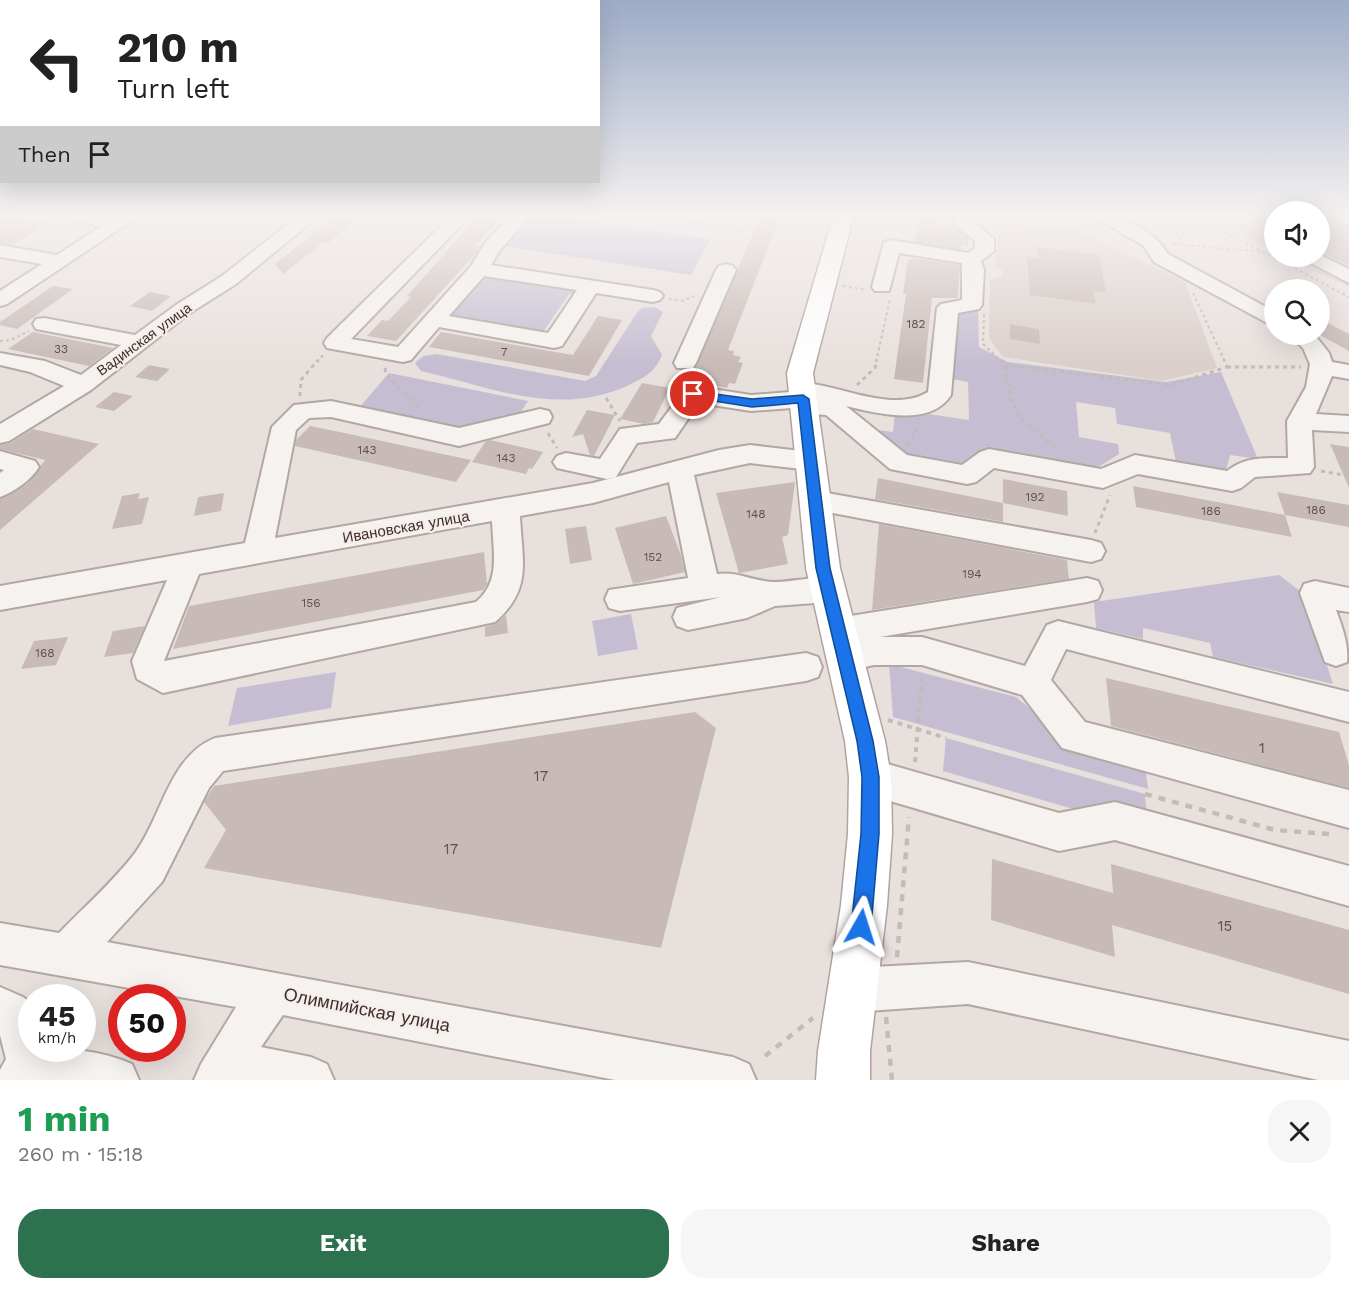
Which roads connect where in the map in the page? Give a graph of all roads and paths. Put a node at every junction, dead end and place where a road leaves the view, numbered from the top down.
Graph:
1 (55, 264) edge
2 (249, 264) edge
3 (413, 264) edge
4 (482, 264) edge
5 (830, 264) edge
6 (887, 264) edge
7 (972, 264) edge
8 (1172, 264) edge
9 (1292, 267) edge
10 (1329, 267) edge
11 (479, 269) junction
12 (1182, 270) junction
13 (1349, 277) edge
14 (722, 279) joint
15 (590, 286) junction
16 (882, 287) joint
17 (654, 296) joint
18 (1349, 297) edge
19 (0, 300) edge
20 (984, 308) dead end
21 (1264, 315) edge
22 (434, 320) junction
23 (44, 324) joint
24 (138, 342) junction
25 (335, 343) junction
26 (1312, 345) edge
27 (3, 350) edge
28 (382, 352) junction
29 (685, 363) dead end
30 (1005, 365) junction
31 (1227, 367) junction
32 (1323, 367) junction
33 (1349, 372) edge
34 (83, 384) junction
35 (846, 396) junction
36 (606, 398) dead end
37 (803, 399) junction
38 (303, 411) junction
39 (540, 417) joint
40 (1299, 421) junction
41 (1349, 424) edge
42 (432, 432) junction
43 (0, 435) edge
44 (629, 435) junction
45 (1063, 454) dead end
46 (0, 460) edge
47 (810, 461) junction
48 (566, 462) joint
49 (1301, 467) junction
50 (680, 469) junction
51 (1349, 476) edge
52 (1103, 479) junction
53 (0, 487) edge
54 (827, 503) dead end
55 (506, 510) junction
56 (1091, 551) joint
57 (257, 554) junction
58 (188, 566) junction
59 (705, 587) junction
60 (828, 590) junction
61 (1087, 590) dead end
62 (771, 594) junction
63 (0, 598) edge
64 (620, 598) dead end
65 (1349, 600) edge
66 (688, 617) dead end
67 (842, 644) junction
68 (922, 651) junction
69 (1336, 652) dead end
70 (806, 667) dead end
71 (1033, 683) junction
72 (1349, 706) edge
73 (881, 717) dead end
74 (919, 729) junction
75 (946, 738) dead end
76 (891, 782) junction
77 (1145, 794) dead end
78 (1344, 821) edge
79 (1349, 886) edge
80 (0, 944) edge
81 (67, 955) junction
82 (274, 992) junction
83 (856, 998) junction
84 (0, 1009) edge
85 (1349, 1064) edge
86 (749, 1068) edge
87 (222, 1071) edge
88 (24, 1072) edge
89 (684, 1075) edge
90 (116, 1080) edge
91 (312, 1080) edge
92 (843, 1080) edge

1 - 19 street
2 - 24 street, Вадинская улица
3 - 25 street
4 - 11 street
5 - 37 main road
6 - 16 street
7 - 35 street
8 - 12 street
9 - 18 path
10 - 13 street
11 - 15 street
11 - 22 street
12 - 21 street
12 - 31 path
14 - 17 path
14 - 29 street
15 - 17 street
15 - 22 street
16 - 35 path
20 - 30 path
22 - 28 street
23 - 24 street
23 - 27 path
24 - 34 street, Вадинская улица
25 - 28 street
25 - 38 path
26 - 32 street
27 - 34 street
28 - 42 path
30 - 31 path
30 - 45 path
31 - 32 path
32 - 33 street
32 - 40 street
34 - 43 street, Вадинская улица
35 - 37 street
36 - 44 path
37 - 44 street
37 - 47 main road
37 - 52 street
38 - 42 street
38 - 57 street
39 - 42 street
39 - 48 path
40 - 41 street
40 - 49 street
44 - 48 street
46 - 53 street
47 - 50 street, Ивановская улица
47 - 60 main road
49 - 51 path
49 - 52 street
50 - 55 street, Ивановская улица
50 - 59 street
52 - 56 path
54 - 56 street
55 - 57 street, Ивановская улица
55 - 58 street
57 - 58 street, Ивановская улица
58 - 63 street, Ивановская улица
59 - 62 street
59 - 64 street
60 - 62 street
60 - 67 main road
61 - 67 street
62 - 66 street
65 - 69 street
67 - 68 street
67 - 76 main road
68 - 71 street
68 - 74 path
70 - 81 street
71 - 72 street
71 - 78 street
73 - 74 path
74 - 75 path
74 - 76 path
76 - 79 street
76 - 83 path
76 - 83 main road
77 - 78 path
80 - 81 street, Олимпийская улица
81 - 82 street, Олимпийская улица
82 - 87 street
82 - 89 street, Олимпийская улица
83 - 85 street
83 - 86 path
83 - 92 main road
84 - 88 street
86 - 89 street, Олимпийская улица
87 - 91 street
88 - 90 street

